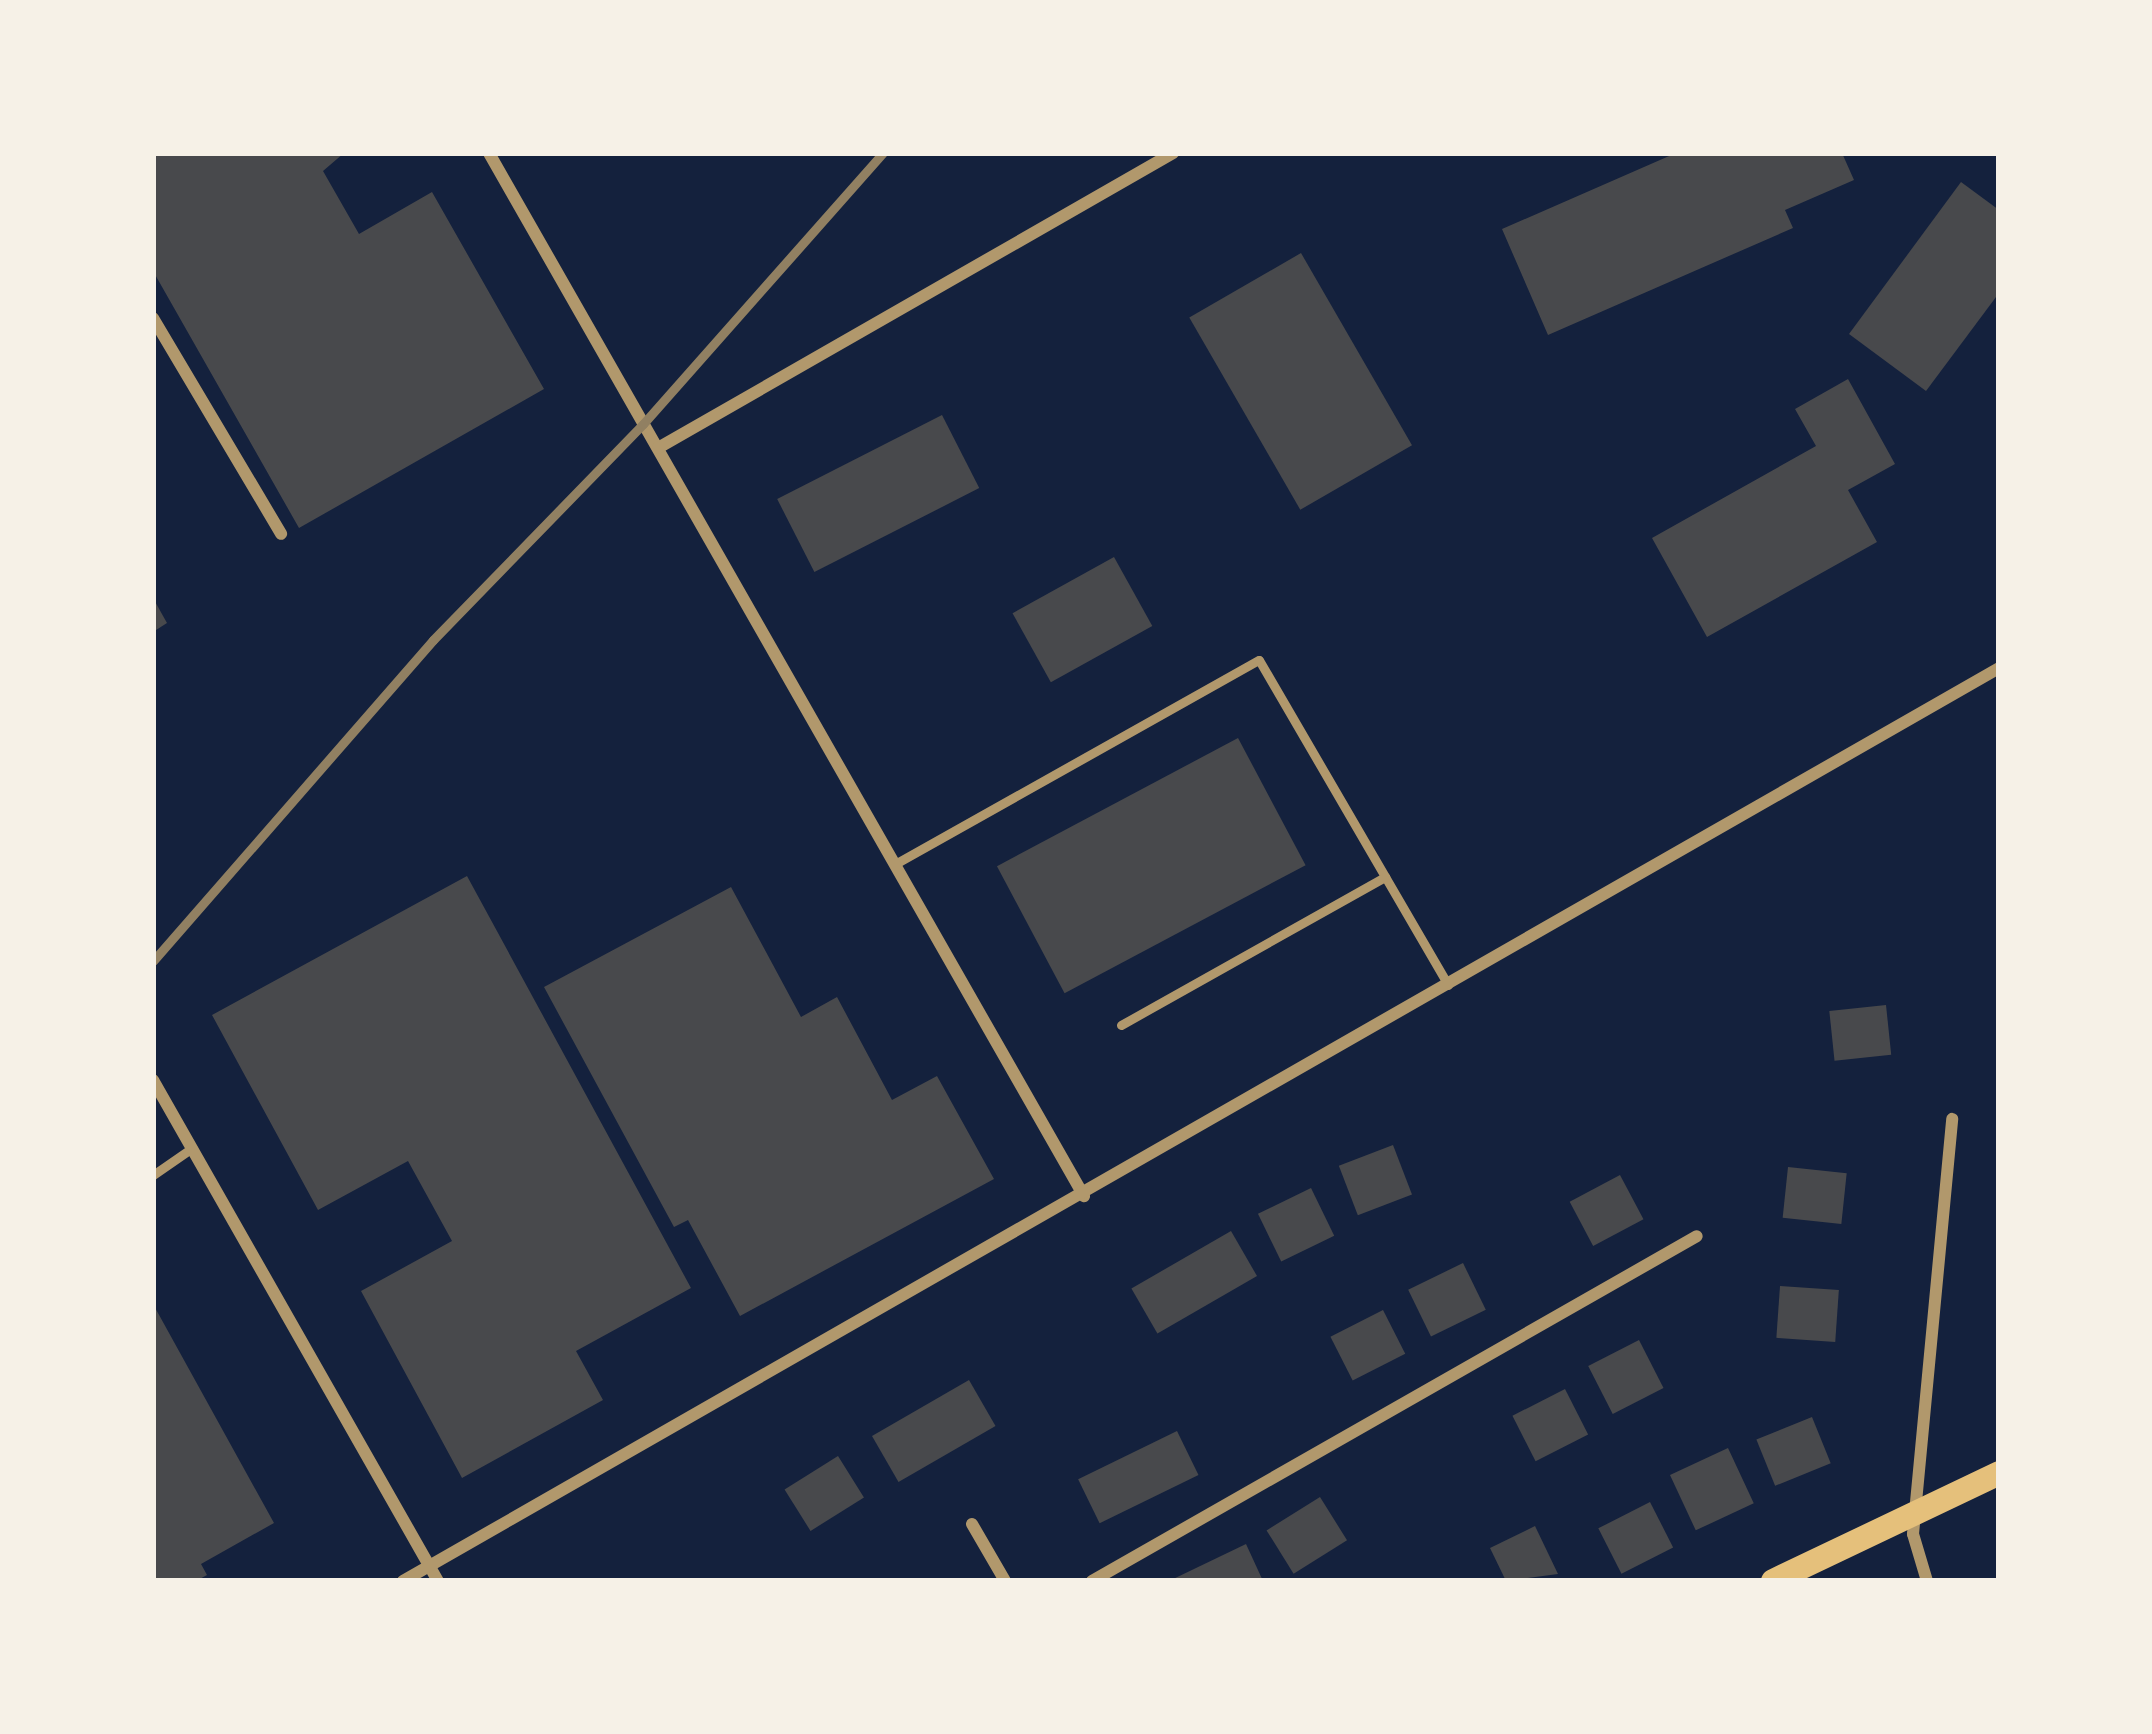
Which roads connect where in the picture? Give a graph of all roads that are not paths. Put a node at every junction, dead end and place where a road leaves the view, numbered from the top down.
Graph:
1 (489, 153) edge
2 (1173, 153) edge
3 (153, 318) edge
4 (658, 448) junction
5 (281, 534) dead end
6 (1999, 668) edge
7 (895, 864) junction
8 (1385, 878) junction
9 (1448, 986) junction
10 (1121, 1025) dead end
11 (153, 1080) edge
12 (1952, 1119) dead end
13 (192, 1148) junction
14 (153, 1175) edge
15 (1084, 1196) junction
16 (1697, 1236) dead end
17 (1999, 1473) edge
18 (1914, 1510) junction
19 (972, 1524) dead end
20 (429, 1566) junction
21 (403, 1581) edge
22 (438, 1581) edge
23 (1005, 1581) edge
24 (1092, 1581) edge
25 (1773, 1581) edge
26 (1927, 1581) edge

1 - 4 street
2 - 4 street
3 - 5 street
4 - 7 street
6 - 9 street
7 - 8 lane
7 - 15 street
8 - 9 lane
8 - 10 lane
9 - 15 street
11 - 13 street
12 - 18 street
13 - 14 lane
13 - 20 street
15 - 20 street
16 - 24 street
17 - 18 main road
18 - 25 main road
18 - 26 street
19 - 23 street
20 - 21 street
20 - 22 street

